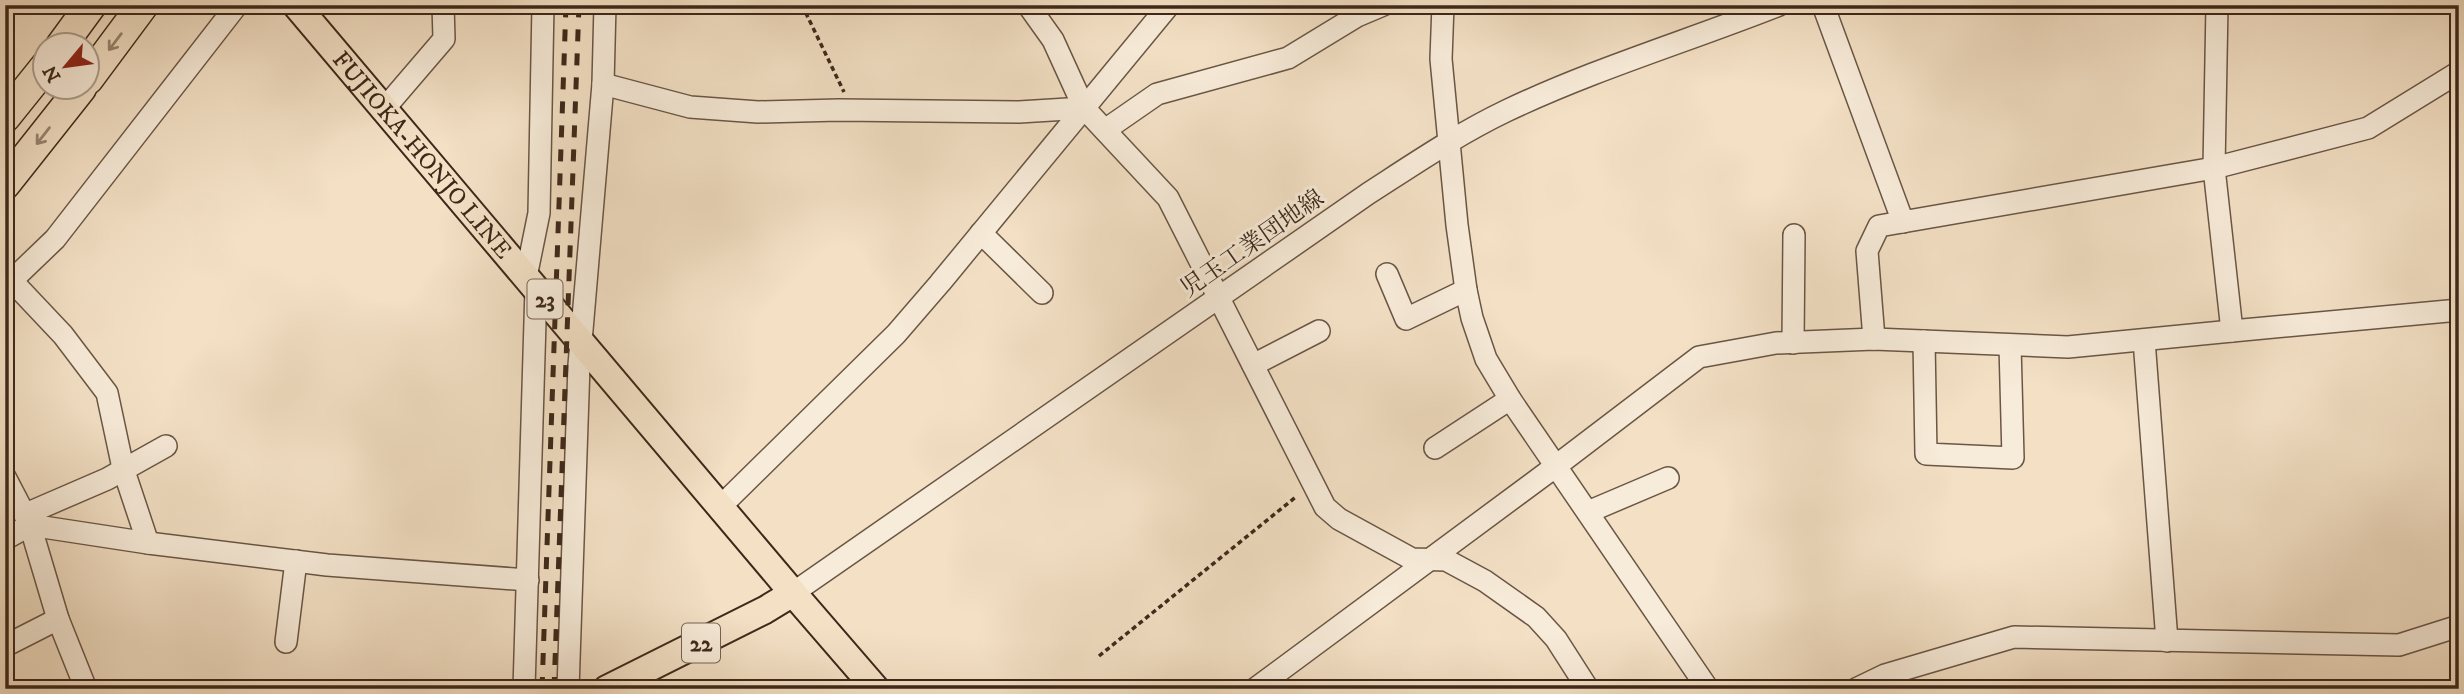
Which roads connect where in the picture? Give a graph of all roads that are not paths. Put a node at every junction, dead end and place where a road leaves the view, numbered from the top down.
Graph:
1 (92, 5) edge
2 (143, 5) edge
3 (237, 5) edge
4 (296, 5) edge
5 (443, 5) edge
6 (543, 5) edge
7 (604, 5) edge
8 (1028, 5) edge
9 (1169, 5) edge
10 (1383, 5) edge
11 (1443, 5) edge
12 (1779, 5) edge
13 (1824, 5) edge
14 (2217, 5) edge
15 (72, 32) edge
16 (102, 60) edge
17 (2459, 72) edge
18 (32, 83) edge
19 (603, 84) junction
20 (69, 102) edge
21 (1084, 107) junction
22 (384, 109) junction
23 (5, 117) edge
24 (1105, 130) junction
25 (1448, 142) junction
26 (2214, 168) junction
27 (5, 184) edge
28 (1903, 222) junction
29 (981, 233) junction
30 (1794, 235) dead end
31 (1387, 274) dead end
32 (531, 283) junction
33 (8, 284) edge
34 (1466, 290) junction
35 (1042, 293) dead end
36 (1219, 299) junction
37 (2459, 310) edge
38 (1319, 331) dead end
39 (2232, 331) junction
40 (1874, 339) junction
41 (2144, 340) junction
42 (1924, 341) junction
43 (1793, 343) junction
44 (582, 344) junction
45 (2010, 345) junction
46 (1253, 365) junction
47 (1510, 399) junction
48 (166, 446) dead end
49 (1435, 448) dead end
50 (1556, 466) junction
51 (123, 468) junction
52 (5, 477) edge
53 (1668, 478) dead end
54 (720, 507) junction
55 (1588, 512) junction
56 (30, 525) junction
57 (5, 539) edge
58 (148, 543) junction
59 (1430, 560) junction
60 (296, 561) junction
61 (528, 580) junction
62 (793, 593) junction
63 (58, 619) junction
64 (2459, 626) edge
65 (2167, 641) junction
66 (286, 642) dead end
67 (5, 646) edge
68 (86, 689) edge
69 (524, 689) edge
70 (568, 689) edge
71 (607, 689) edge
72 (876, 689) edge
73 (1255, 689) edge
74 (1588, 689) edge
75 (1708, 689) edge
76 (1856, 689) edge

1 - 15 highway
2 -> 16 highway
3 - 33 street
4 - 22 main road, FUJIOKA-HONJO LINE / 23
5 - 22 street
6 - 32 street
7 - 19 street
8 - 21 street
9 - 21 street
10 - 24 street
11 - 25 street
12 - 25 street, 児玉工業団地線
13 - 28 street
14 - 26 street
17 - 26 street
18 - 23 highway
19 - 21 street
19 - 44 street
20 -> 27 highway
21 - 24 street
21 - 29 street
22 - 32 main road, FUJIOKA-HONJO LINE / 23
24 - 36 street
25 - 34 street
25 - 36 street, 児玉工業団地線
26 - 28 street
26 - 39 street
28 - 40 street
29 - 35 street
29 - 54 street
30 - 43 street
31 - 34 street
32 - 44 main road, FUJIOKA-HONJO LINE / 23
32 - 61 street
33 - 51 street
34 - 47 street
36 - 46 street
36 - 62 street, 児玉工業団地線
37 - 39 street
38 - 46 street
39 - 41 street
40 - 42 street
40 - 43 street
41 - 45 street
41 - 65 street
42 - 45 street
42 - 45 street
43 - 50 street
44 - 54 main road, FUJIOKA-HONJO LINE / 23
44 - 70 street
46 - 59 street
47 - 49 street
47 - 50 street
48 - 51 street
50 - 55 street
50 - 59 street
51 - 56 street
51 - 58 street
52 - 56 street
53 - 55 street
54 - 62 main road, FUJIOKA-HONJO LINE / 23
55 - 75 street
56 - 57 street
56 - 58 street
56 - 63 street
58 - 60 street
59 - 73 street
59 - 74 street
60 - 61 street
60 - 66 street
61 - 69 street
62 - 71 main road, 22
62 - 72 main road, FUJIOKA-HONJO LINE
63 - 67 street
63 - 68 street
64 - 65 street
65 - 76 street

